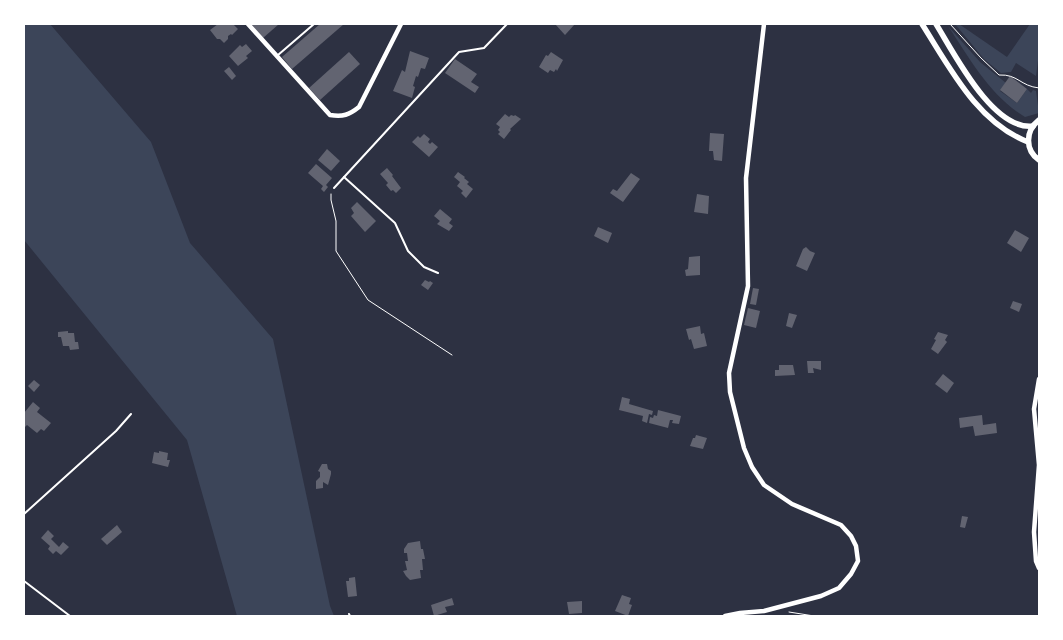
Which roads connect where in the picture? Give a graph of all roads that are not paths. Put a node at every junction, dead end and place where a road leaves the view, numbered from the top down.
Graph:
1 (248, 24) edge
2 (314, 24) edge
3 (401, 24) edge
4 (507, 24) edge
5 (764, 24) edge
6 (922, 24) edge
7 (936, 24) edge
8 (276, 56) junction
9 (1039, 120) edge
10 (1033, 126) junction
11 (1028, 142) junction
12 (1039, 160) edge
13 (344, 177) junction
14 (334, 188) road end
15 (438, 273) dead end
16 (1039, 378) edge
17 (131, 414) dead end
18 (24, 514) edge
19 (1039, 568) edge
20 (24, 580) edge
21 (70, 616) edge
22 (725, 616) edge

1 - 8 street
2 - 8 lane
3 - 8 street
4 - 13 lane
5 - 22 street
6 - 11 main road
7 - 10 main road
9 - 10 main road
10 - 11 main road
11 - 12 main road
13 - 14 lane
13 - 15 lane
16 - 19 street
17 - 18 lane
20 - 21 lane

